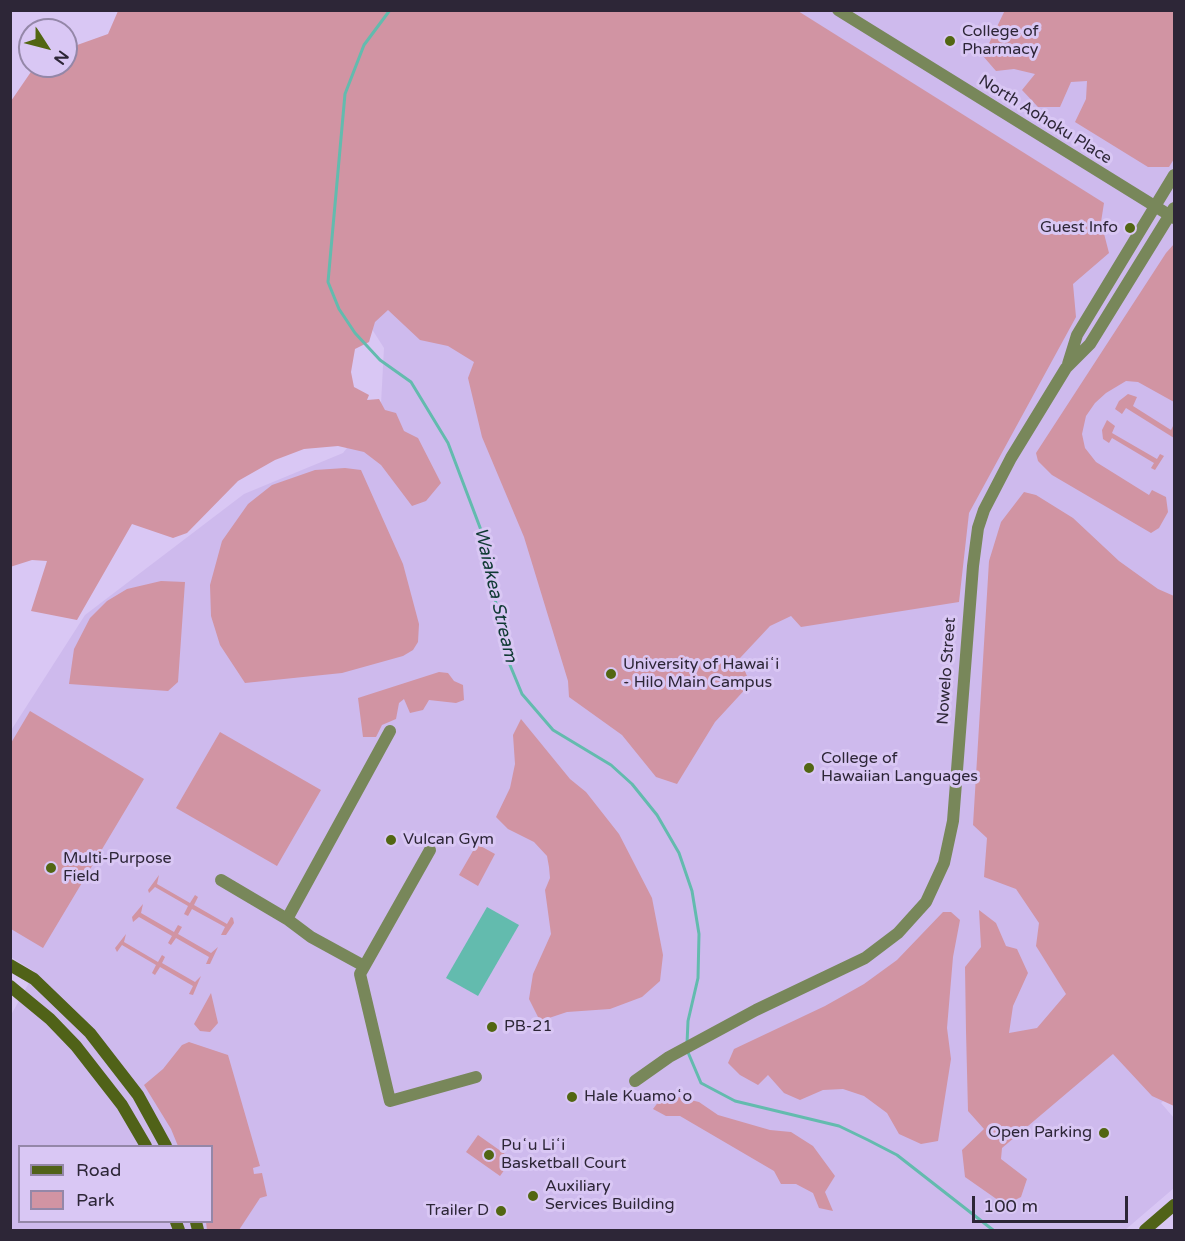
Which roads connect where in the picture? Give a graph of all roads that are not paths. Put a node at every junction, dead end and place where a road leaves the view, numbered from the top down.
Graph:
1 (838, 10) edge
2 (1174, 175) edge
3 (1156, 207) junction
4 (1173, 214) edge
5 (1066, 369) junction
6 (390, 731) dead end
7 (430, 850) dead end
8 (221, 880) dead end
9 (287, 919) junction
10 (10, 965) edge
11 (364, 966) junction
12 (10, 986) edge
13 (476, 1077) dead end
14 (635, 1081) dead end
15 (145, 1145) edge
16 (165, 1145) edge
17 (1174, 1205) edge
18 (1145, 1230) edge

1 - 3 street, North Aohoku Place
2 - 3 street, Nowelo Street
3 - 4 street, North Aohoku Place
3 - 5 street, Nowelo Street
4 - 5 street, Nowelo Street
5 - 14 street, Nowelo Street
6 - 9 street
7 - 11 street
8 - 9 street
9 - 11 street
10 - 16 street
11 - 13 street
12 - 15 street
17 - 18 street

